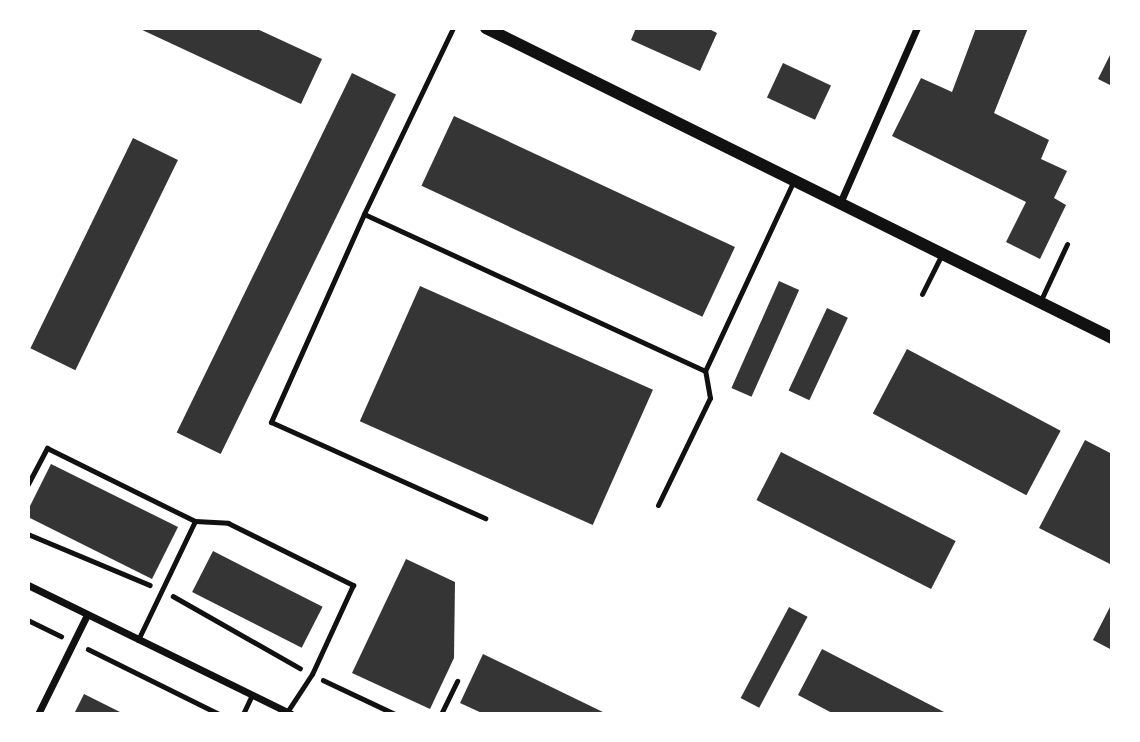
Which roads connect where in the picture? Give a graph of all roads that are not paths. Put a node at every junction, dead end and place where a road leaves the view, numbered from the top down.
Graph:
1 (453, 28) edge
2 (485, 28) edge
3 (917, 28) edge
4 (794, 179) junction
5 (840, 203) junction
6 (364, 214) junction
7 (1067, 244) dead end
8 (943, 253) junction
9 (922, 293) dead end
10 (1040, 302) junction
11 (1112, 338) edge
12 (705, 371) junction
13 (28, 484) edge
14 (658, 505) dead end
15 (485, 518) dead end
16 (195, 521) junction
17 (28, 585) edge
18 (87, 615) junction
19 (138, 640) junction
20 (457, 681) dead end
21 (252, 695) junction
22 (289, 713) edge
23 (38, 714) edge
24 (243, 714) edge
25 (442, 714) edge

1 - 6 lane
2 - 4 street
3 - 5 street
4 - 5 street
4 - 12 lane
5 - 8 street
6 - 12 lane
6 - 15 lane
7 - 10 lane
8 - 9 lane
8 - 10 street
10 - 11 street
12 - 14 lane
13 - 16 lane
16 - 19 lane
16 - 22 lane
17 - 18 street
18 - 19 street
18 - 23 street
19 - 21 street
20 - 25 lane
21 - 22 street
21 - 24 lane

